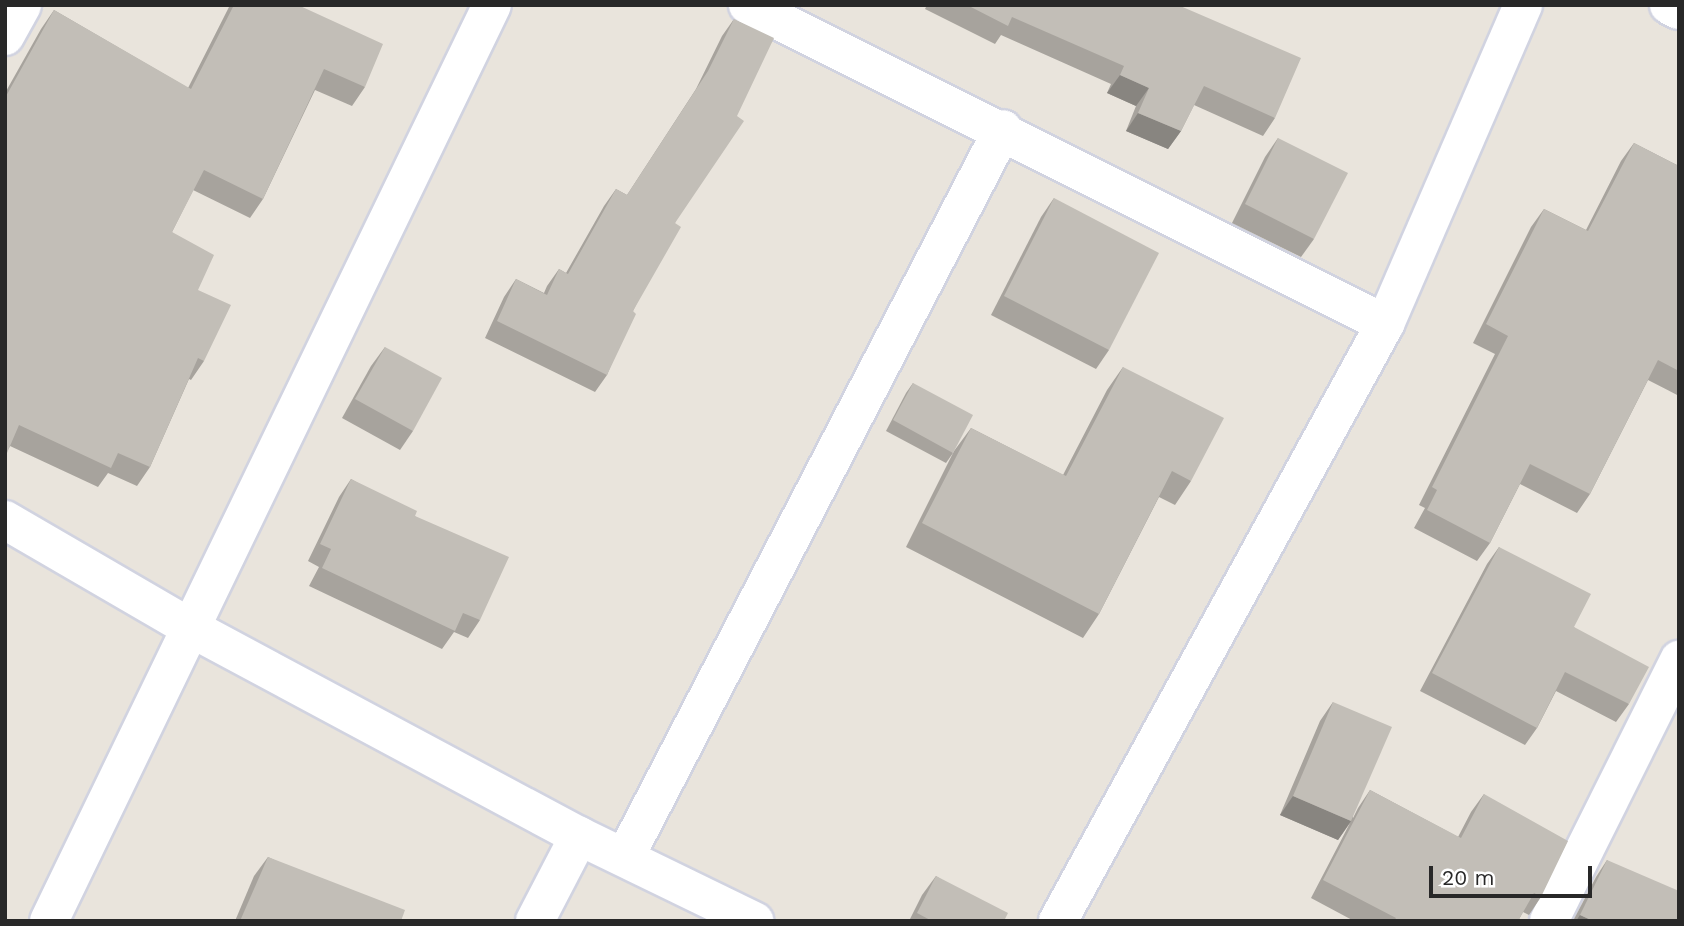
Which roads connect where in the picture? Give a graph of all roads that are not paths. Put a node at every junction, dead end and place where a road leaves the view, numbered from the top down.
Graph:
1 (22, 5) edge
2 (492, 5) edge
3 (748, 5) edge
4 (1523, 5) edge
5 (1669, 5) edge
6 (1679, 10) edge
7 (5, 36) edge
8 (1003, 129) junction
9 (1385, 324) junction
10 (5, 520) edge
11 (190, 627) junction
12 (1679, 660) edge
13 (579, 836) junction
14 (625, 857) junction
15 (49, 921) edge
16 (535, 921) edge
17 (754, 921) edge
18 (1058, 921) edge
19 (1549, 921) edge

1 - 7 street
2 - 11 street
3 - 8 street
4 - 9 street
5 - 6 street
8 - 9 street
8 - 14 street
9 - 18 street
10 - 11 street
11 - 13 street
11 - 15 street
12 - 19 street
13 - 14 street
13 - 16 street
14 - 17 street

